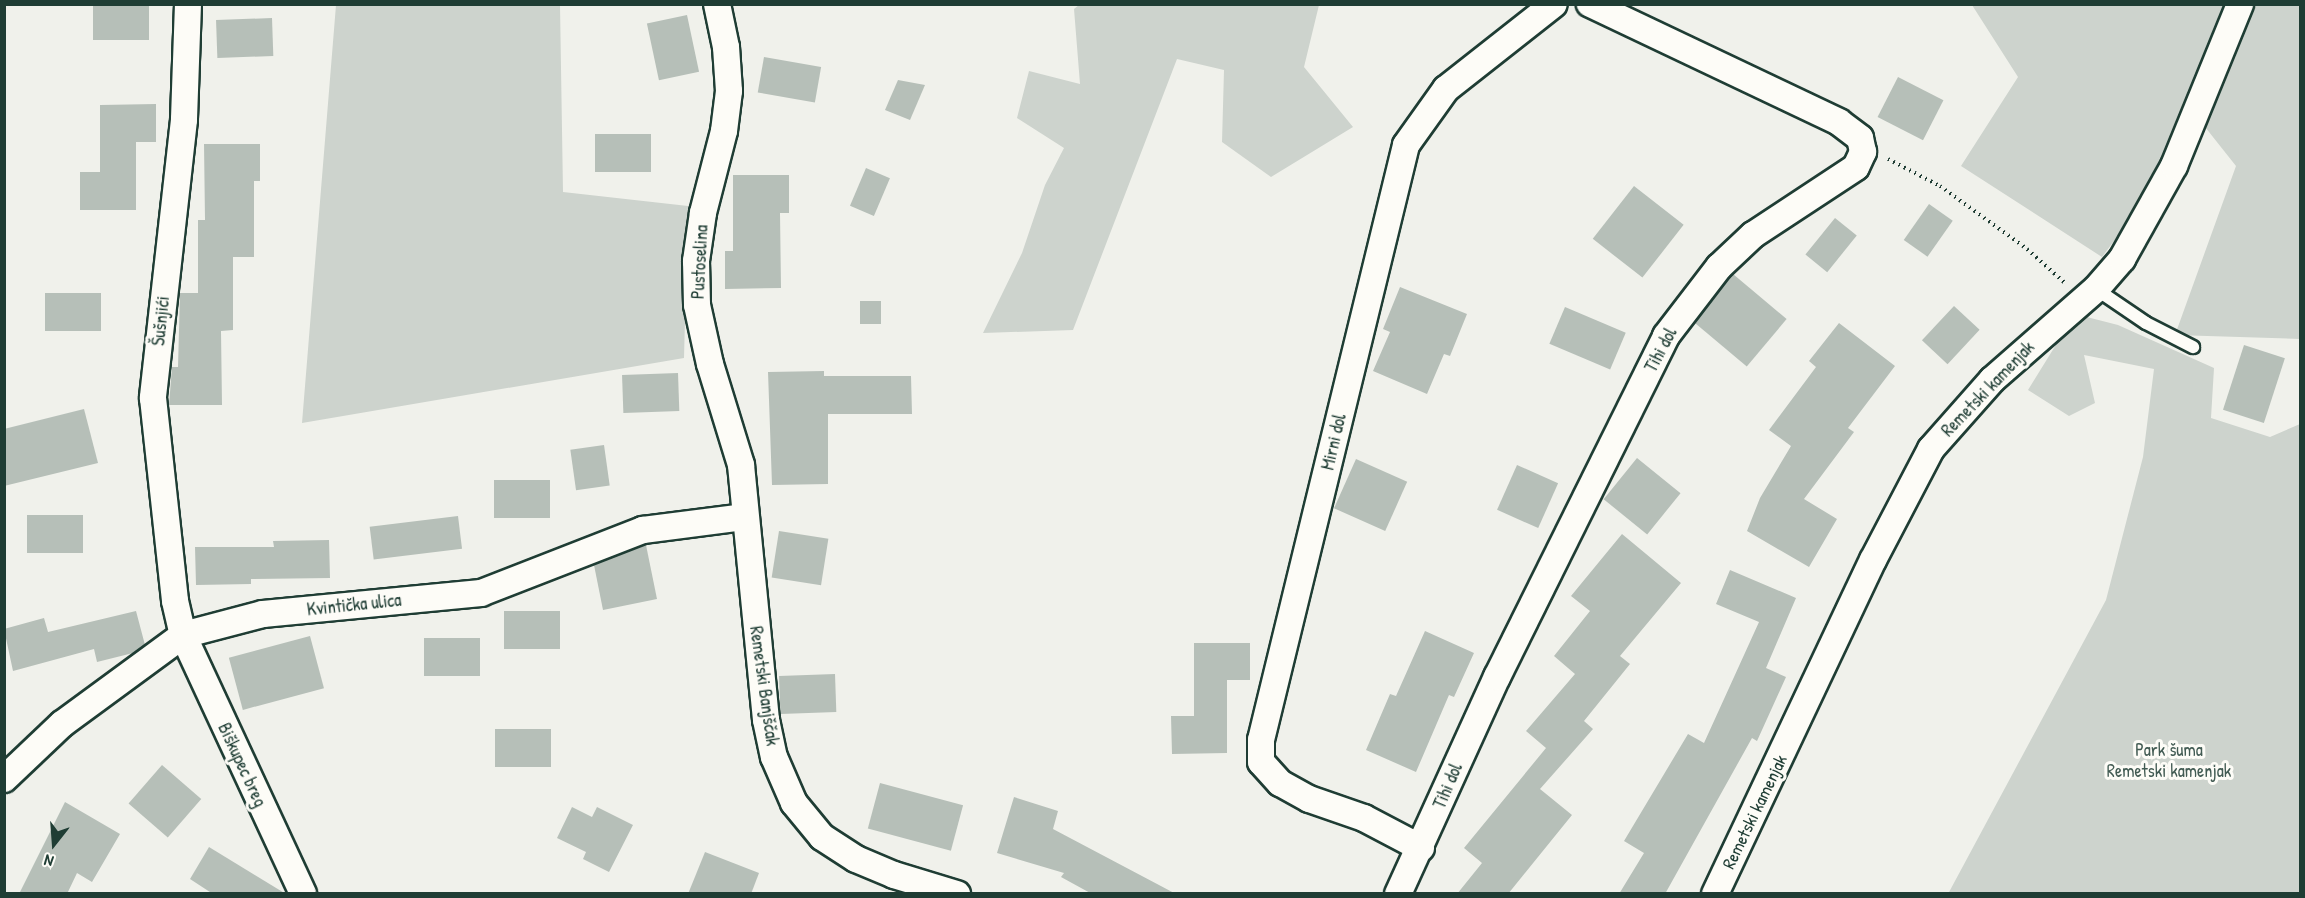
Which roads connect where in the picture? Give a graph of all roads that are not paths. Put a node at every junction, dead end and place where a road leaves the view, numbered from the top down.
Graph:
1 (188, 4) edge
2 (717, 4) edge
3 (1554, 4) edge
4 (1590, 4) edge
5 (2240, 4) edge
6 (2088, 293) junction
7 (2193, 347) dead end
8 (745, 517) junction
9 (183, 635) junction
10 (4, 779) edge
11 (1421, 848) junction
12 (303, 894) edge
13 (957, 894) edge
14 (1398, 894) edge
15 (1715, 894) edge

1 - 9 street, Šušnjići
2 - 8 street, Pustoselina
3 - 11 street, Mirni dol
4 - 11 street, Tihi dol
5 - 6 street, Remetski kamenjak
6 - 7 lane
6 - 15 street, Remetski kamenjak
8 - 9 street, Kvintička ulica
8 - 13 street, Remetski Banjščak
9 - 10 street, Kvintička ulica
9 - 12 street, Biškupec breg
11 - 14 street, Tihi dol

